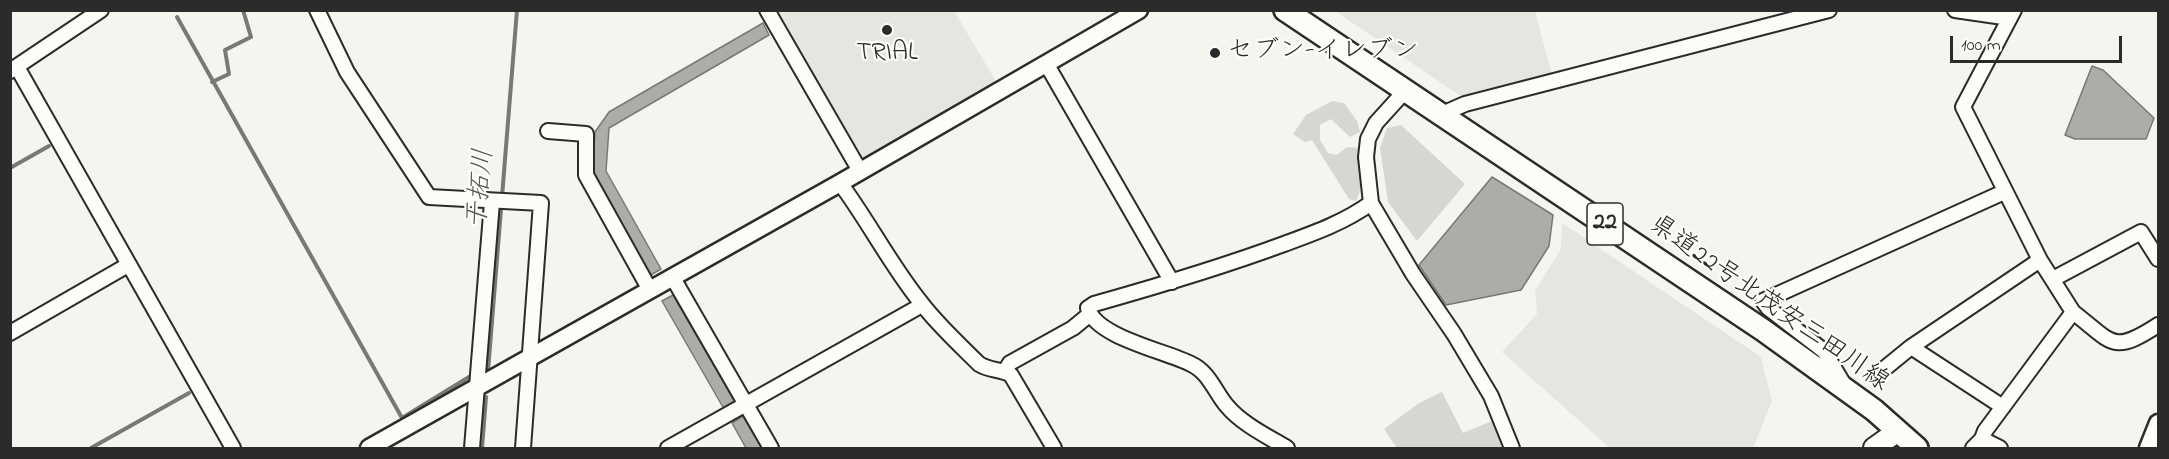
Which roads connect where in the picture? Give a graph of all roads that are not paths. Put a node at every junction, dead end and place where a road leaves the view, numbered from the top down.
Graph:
1 (101, 10) edge
2 (317, 10) edge
3 (767, 10) edge
4 (1139, 10) edge
5 (1285, 10) edge
6 (1828, 10) edge
7 (1955, 10) edge
8 (2012, 14) edge
9 (1047, 65) junction
10 (14, 69) edge
11 (1405, 91) junction
12 (1440, 114) junction
13 (548, 131) dead end
14 (860, 171) junction
15 (840, 183) junction
16 (2004, 192) junction
17 (498, 202) junction
18 (1371, 203) junction
19 (2158, 258) edge
20 (2040, 260) junction
21 (128, 265) junction
22 (673, 278) junction
23 (2053, 279) junction
24 (1172, 282) junction
25 (650, 290) junction
26 (922, 305) junction
27 (2073, 312) junction
28 (1090, 314) junction
29 (2158, 325) edge
30 (10, 333) edge
31 (1911, 347) junction
32 (530, 358) junction
33 (1884, 369) dead end
34 (1005, 371) junction
35 (477, 387) junction
36 (1847, 390) junction
37 (746, 405) junction
38 (2003, 407) junction
39 (2158, 423) edge
40 (1898, 431) junction
41 (1978, 444) edge
42 (233, 448) edge
43 (369, 448) edge
44 (472, 448) edge
45 (524, 448) edge
46 (668, 448) edge
47 (771, 448) edge
48 (1054, 448) edge
49 (1287, 448) edge
50 (1512, 448) edge
51 (1874, 448) edge
52 (1917, 448) edge
53 (2000, 448) edge
54 (2148, 448) edge

1 - 10 street
2 - 17 street
3 - 14 street
4 - 9 street
5 - 11 main road, 県道22号北茂安三田川線 / 22
6 - 12 street
7 - 8 street
8 - 16 street
9 - 14 street
9 - 24 street
10 - 21 street
11 - 12 main road, 県道22号北茂安三田川線 / 22
11 - 18 street
12 - 36 main road, 県道22号北茂安三田川線 / 22
13 - 25 street
14 - 15 street
15 - 22 street
15 - 26 street
16 - 20 street
16 - 36 street
17 - 32 street
17 - 35 street
18 - 24 street
18 - 50 street
19 - 23 street
20 - 23 street
20 - 31 street
21 - 30 street
21 - 42 street
22 - 25 street
22 - 37 street
23 - 27 street
24 - 28 street
25 - 32 street
26 - 34 street
26 - 37 street
27 - 29 street
27 - 38 street
28 - 34 street
28 - 49 street
31 - 33 street
31 - 38 street
32 - 35 street
32 - 45 street
34 - 48 street
35 - 43 street
35 - 44 street
36 - 40 main road, 県道22号北茂安三田川線 / 22
37 - 46 street
37 - 47 street
38 - 41 street
39 - 54 street
40 - 51 main road
40 - 52 main road, 県道22号北茂安三田川線 / 22
41 - 53 street

